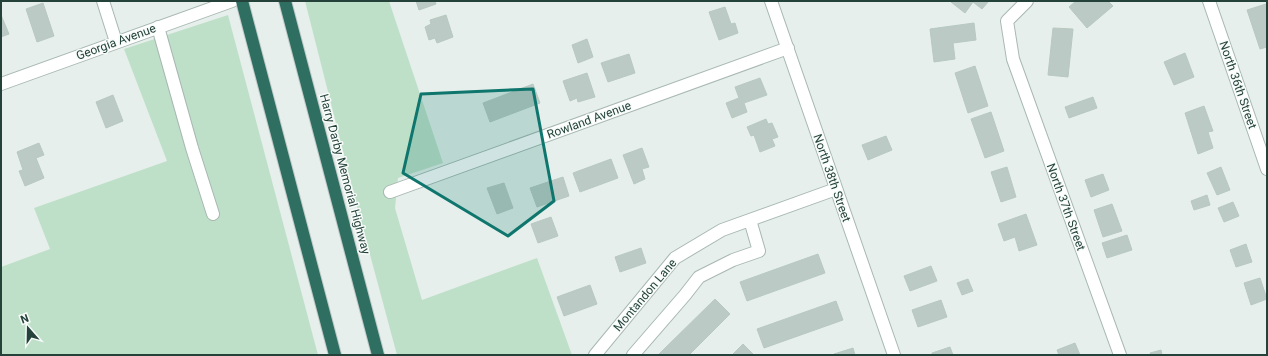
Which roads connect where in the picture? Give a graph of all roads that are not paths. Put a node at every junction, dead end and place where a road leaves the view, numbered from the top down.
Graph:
1 (104, 1) edge
2 (232, 1) edge
3 (242, 1) edge
4 (285, 1) edge
5 (772, 1) edge
6 (1027, 1) edge
7 (1208, 1) edge
8 (158, 27) junction
9 (116, 42) junction
10 (788, 48) junction
11 (1, 84) edge
12 (1267, 169) edge
13 (836, 189) junction
14 (390, 192) dead end
15 (213, 214) dead end
16 (750, 220) junction
17 (335, 355) edge
18 (378, 355) edge
19 (595, 355) edge
20 (633, 355) edge
21 (894, 355) edge
22 (1120, 355) edge

1 - 9 street
2 - 8 street, Georgia Avenue
3 - 17 highway
4 - 18 highway, Harry Darby Memorial Highway
5 - 10 street, North 38th Street
6 - 22 street, North 37th Street
7 - 12 street, North 36th Street
8 - 9 street, Georgia Avenue
8 - 15 street
9 - 11 street, Georgia Avenue
10 - 13 street, North 38th Street
10 - 14 street, Rowland Avenue
13 - 16 street, Montandon Lane
13 - 21 street, North 38th Street
16 - 19 street, Montandon Lane
16 - 20 street

